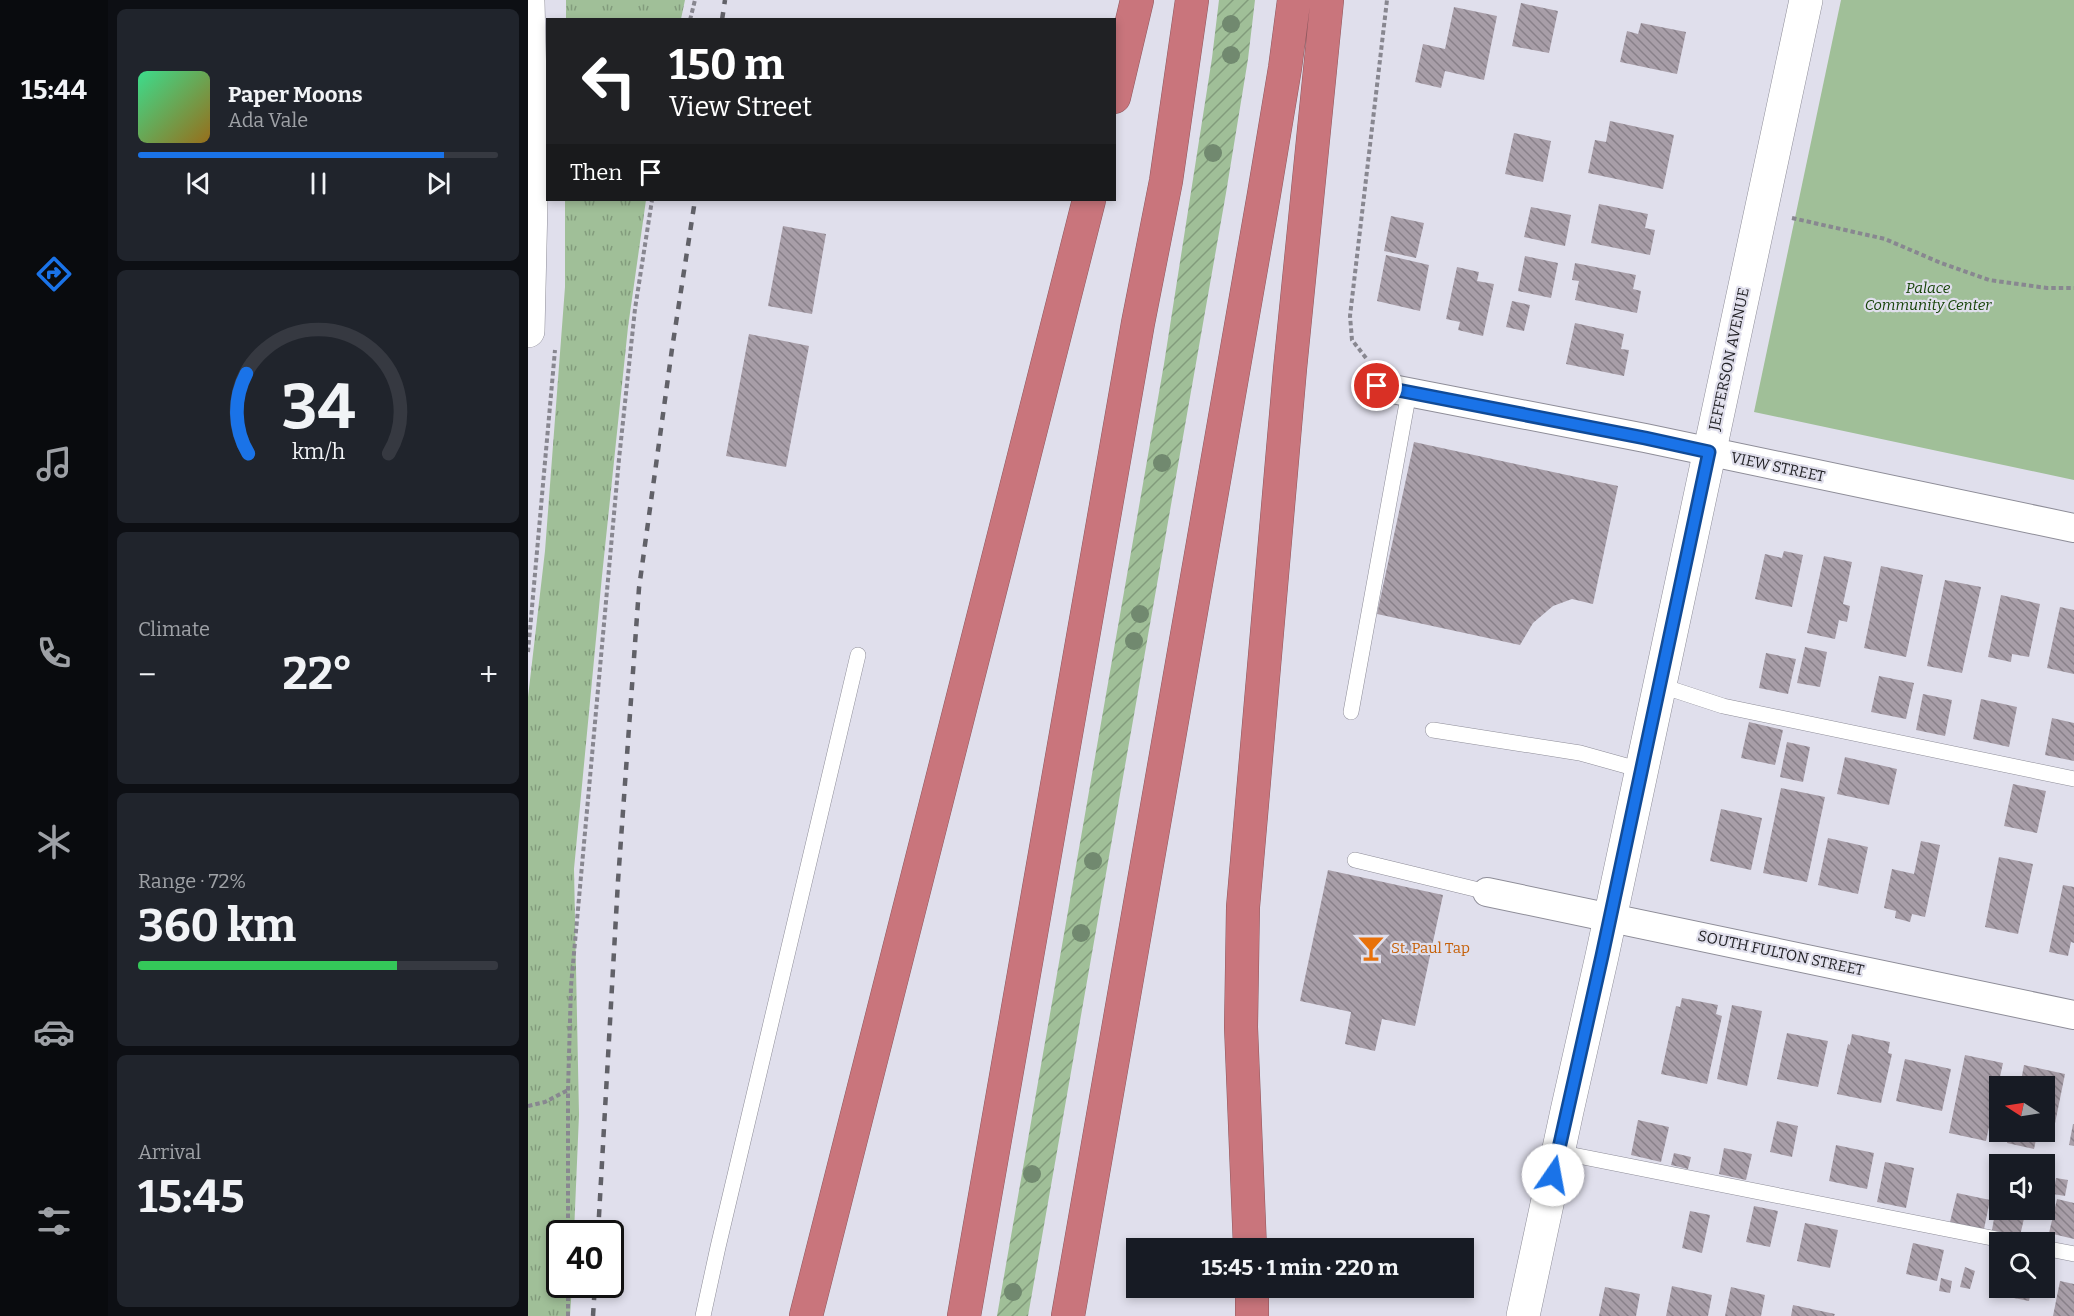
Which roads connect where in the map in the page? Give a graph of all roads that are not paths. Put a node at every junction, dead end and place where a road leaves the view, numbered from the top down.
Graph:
1 (1137, 0) edge
2 (1192, 0) edge
3 (1294, 0) edge
4 (1328, 0) edge
5 (1806, 0) edge
6 (528, 2) edge
7 (1116, 89) edge
8 (1089, 201) edge
9 (542, 336) edge
10 (1377, 386) road end
11 (1409, 392) junction
12 (1709, 452) junction
13 (2074, 528) edge
14 (858, 655) dead end
15 (1659, 685) junction
16 (1352, 712) dead end
17 (1433, 730) dead end
18 (1641, 770) junction
19 (2074, 779) edge
20 (1355, 860) dead end
21 (1487, 892) joint
22 (1611, 917) junction
23 (2074, 1015) edge
24 (1558, 1152) junction
25 (1989, 1237) edge
26 (1250, 1238) edge
27 (2055, 1250) edge
28 (2074, 1254) edge
29 (1252, 1298) edge
30 (704, 1316) edge
31 (806, 1316) edge
32 (964, 1316) edge
33 (1068, 1316) edge
34 (1252, 1316) edge
35 (1523, 1316) edge

1 - 7 highway
2 - 32 highway
3 - 33 highway
4 - 26 highway
5 - 12 street, JEFFERSON AVENUE
6 - 9 street
8 - 31 highway
10 - 11 street, VIEW STREET
11 - 12 street, VIEW STREET
11 - 16 lane
12 - 13 street, VIEW STREET
12 - 15 street, JEFFERSON AVENUE
14 - 30 lane
15 - 18 street, JEFFERSON AVENUE
15 - 19 lane
17 - 18 lane
18 - 22 street, JEFFERSON AVENUE
20 - 21 lane
21 - 22 street, SOUTH FULTON STREET
22 - 23 street, SOUTH FULTON STREET
22 - 24 street, JEFFERSON AVENUE
24 - 25 lane
24 - 35 street, JEFFERSON AVENUE
27 - 28 lane
29 - 34 highway

